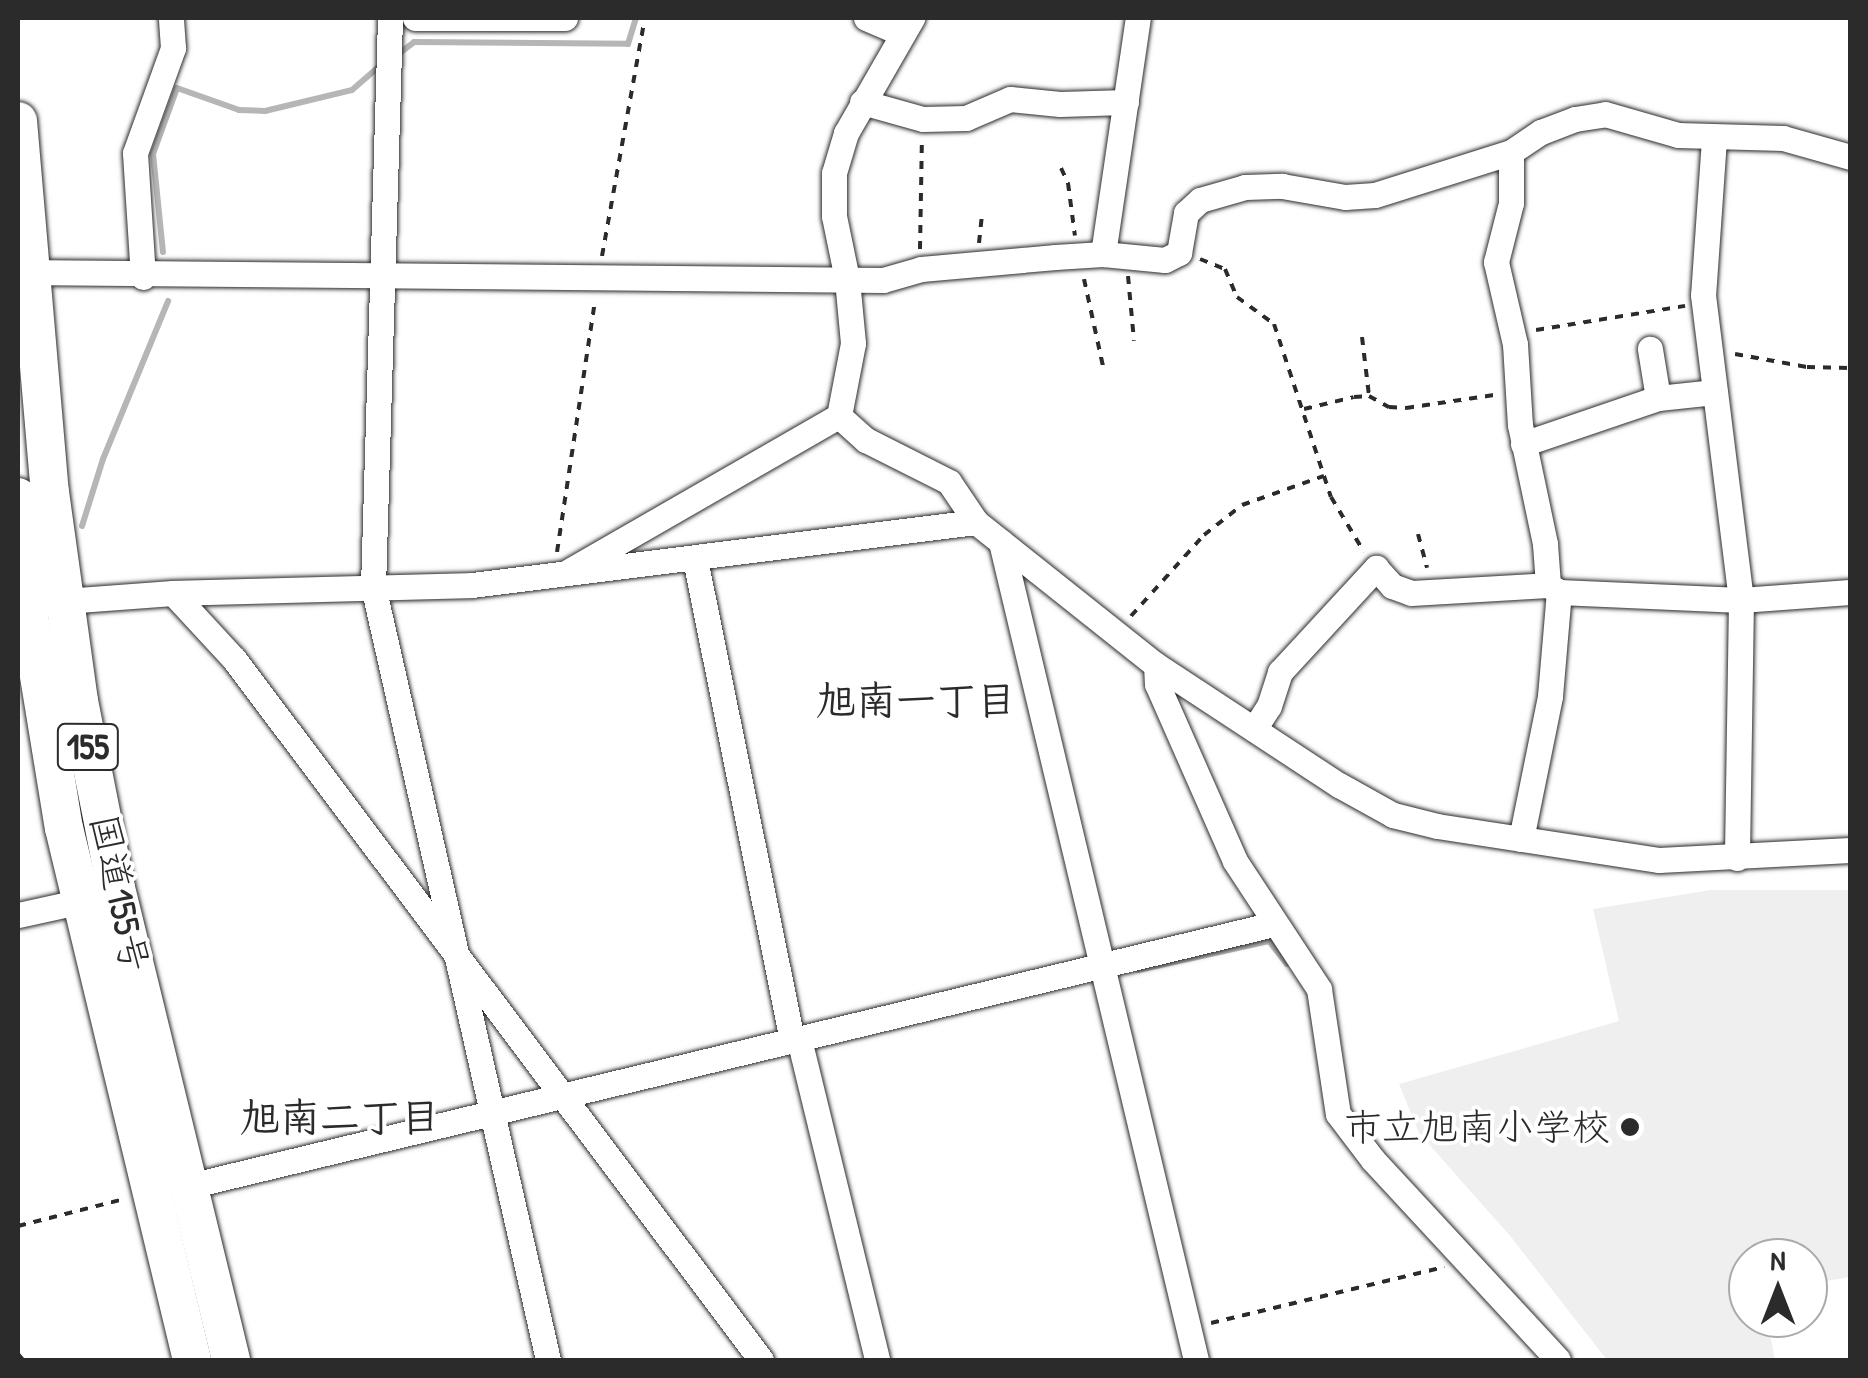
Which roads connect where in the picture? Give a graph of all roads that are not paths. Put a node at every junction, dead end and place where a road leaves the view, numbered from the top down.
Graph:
1 (171, 18) edge
2 (390, 18) edge
3 (416, 18) edge
4 (565, 18) edge
5 (866, 18) edge
6 (1138, 18) edge
7 (908, 26) edge
8 (862, 102) junction
9 (1126, 102) junction
10 (18, 121) edge
11 (1714, 138) junction
12 (1511, 152) junction
13 (1846, 152) edge
14 (1103, 254) junction
15 (24, 272) edge
16 (144, 276) junction
17 (381, 278) junction
18 (847, 279) junction
19 (1650, 349) dead end
20 (1715, 392) junction
21 (1658, 398) junction
22 (839, 416) junction
23 (1523, 444) junction
24 (18, 496) edge
25 (976, 522) junction
26 (1001, 542) junction
27 (695, 559) junction
28 (560, 576) junction
29 (373, 586) junction
30 (1554, 589) junction
31 (1850, 592) edge
32 (172, 593) junction
33 (1740, 600) junction
34 (36, 602) edge
35 (1156, 665) junction
36 (1254, 730) junction
37 (1521, 839) junction
38 (1850, 850) edge
39 (1737, 858) junction
40 (82, 901) junction
41 (18, 915) edge
42 (1274, 924) junction
43 (454, 950) junction
44 (1102, 967) junction
45 (796, 1040) junction
46 (562, 1096) junction
47 (493, 1112) junction
48 (190, 1186) junction
49 (192, 1360) edge
50 (231, 1360) edge
51 (548, 1360) edge
52 (761, 1360) edge
53 (877, 1360) edge
54 (1196, 1360) edge
55 (1558, 1360) edge

1 - 16 street
2 - 17 street
3 - 4 street
5 - 7 street
6 - 9 street
7 - 8 street
8 - 9 street
8 - 18 street
9 - 14 street
10 - 15 highway, 国道155号 / 155
11 - 12 street
11 - 13 street
11 - 20 street
12 - 14 street
12 - 23 street
14 - 18 street
15 - 16 street
15 - 34 highway, 国道155号 / 155
16 - 17 street
17 - 18 street
17 - 29 street
18 - 22 street
19 - 21 street
20 - 21 street
20 - 33 street
21 - 23 street
22 - 25 street
22 - 28 street
23 - 30 street
24 - 34 highway, 国道155号 / 155
25 - 26 street
25 - 27 street
26 - 35 street
26 - 44 street
27 - 28 street
27 - 45 street
28 - 29 street
29 - 32 street
29 - 43 street
30 - 33 street
30 - 36 street
30 - 37 street
31 - 33 street
32 - 34 street
32 - 43 street
33 - 39 street
34 - 40 highway, 国道155号 / 155
34 - 48 highway, 国道155号 / 155
35 - 36 street
35 - 42 street
36 - 37 street
37 - 39 street
38 - 39 street
40 - 41 street
40 - 49 highway, 国道155号 / 155
42 - 44 street
42 - 55 street
43 - 46 street
43 - 47 street
44 - 45 street
44 - 54 street
45 - 46 street
45 - 53 street
46 - 47 street
46 - 52 street
47 - 48 street
47 - 51 street
48 - 50 highway, 国道155号 / 155

